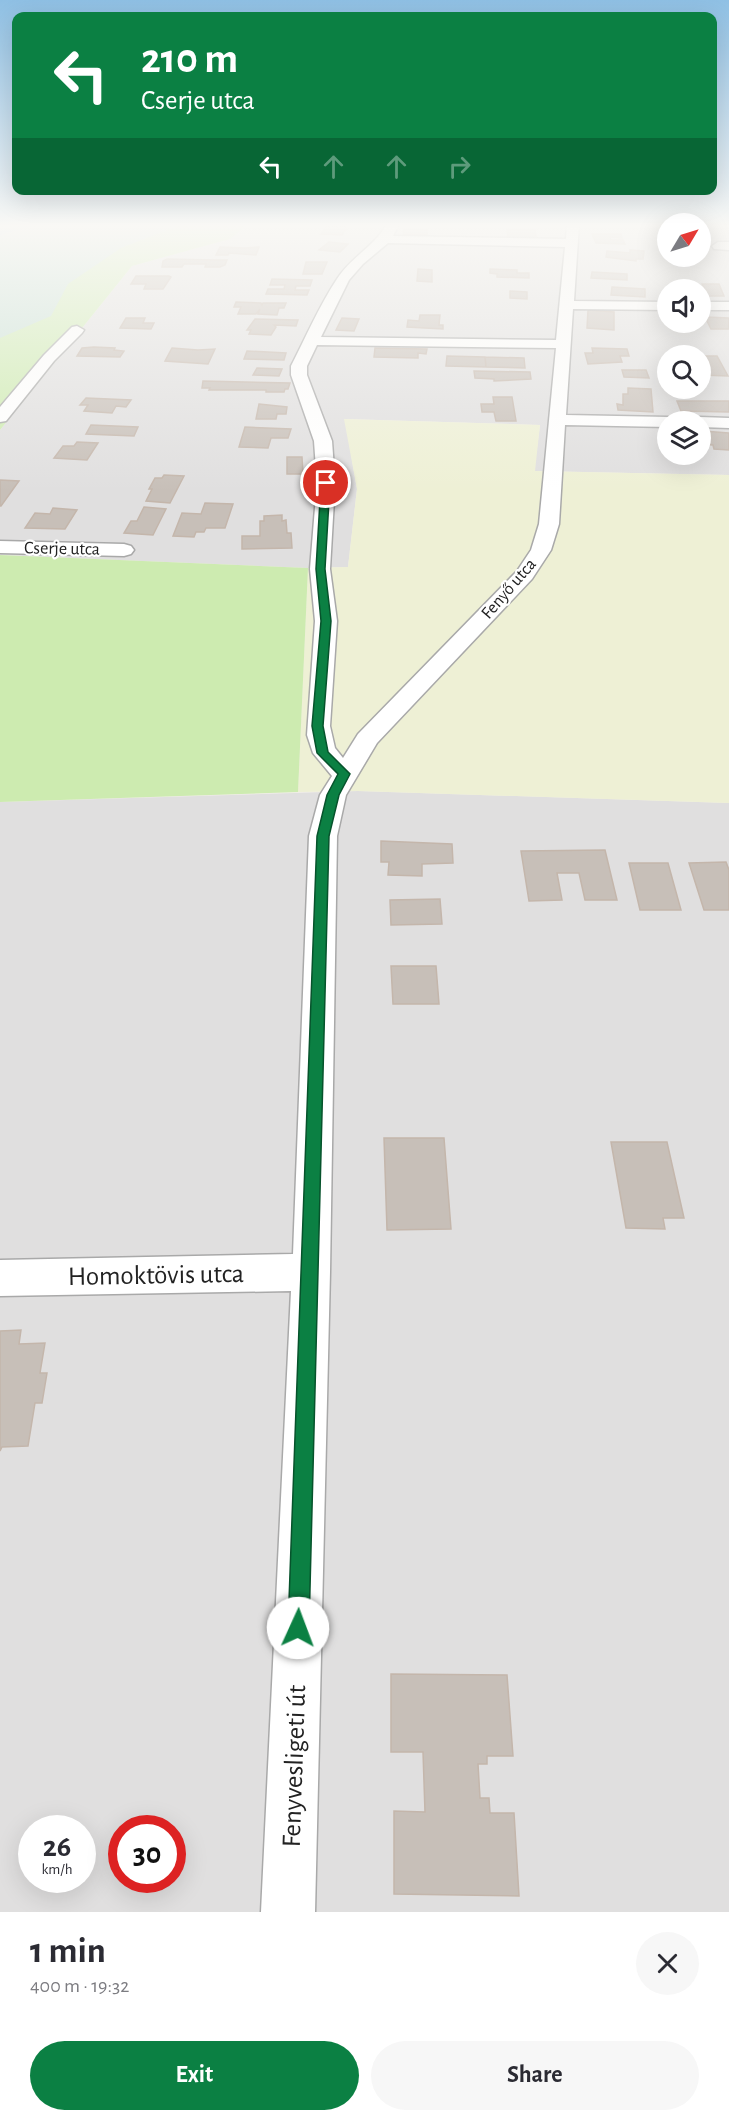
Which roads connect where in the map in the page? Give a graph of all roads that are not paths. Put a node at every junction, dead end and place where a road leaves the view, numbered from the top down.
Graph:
1 (326, 313) edge
2 (564, 313) edge
3 (78, 330) dead end
4 (312, 341) junction
5 (562, 344) junction
6 (0, 417) edge
7 (556, 420) junction
8 (657, 422) edge
9 (711, 422) edge
10 (729, 423) edge
11 (0, 548) edge
12 (124, 550) dead end
13 (338, 784) junction
14 (311, 1272) junction
15 (0, 1278) edge
16 (288, 1912) edge

1 - 4 street
2 - 5 street, Fenyő utca
3 - 6 street
4 - 5 street
4 - 13 street
5 - 7 street, Fenyő utca
7 - 8 street
7 - 13 street, Fenyő utca
9 - 10 street
11 - 12 street, Cserje utca
13 - 14 street, Fenyvesligeti út
14 - 15 street, Homoktövis utca
14 - 16 street, Fenyvesligeti út

